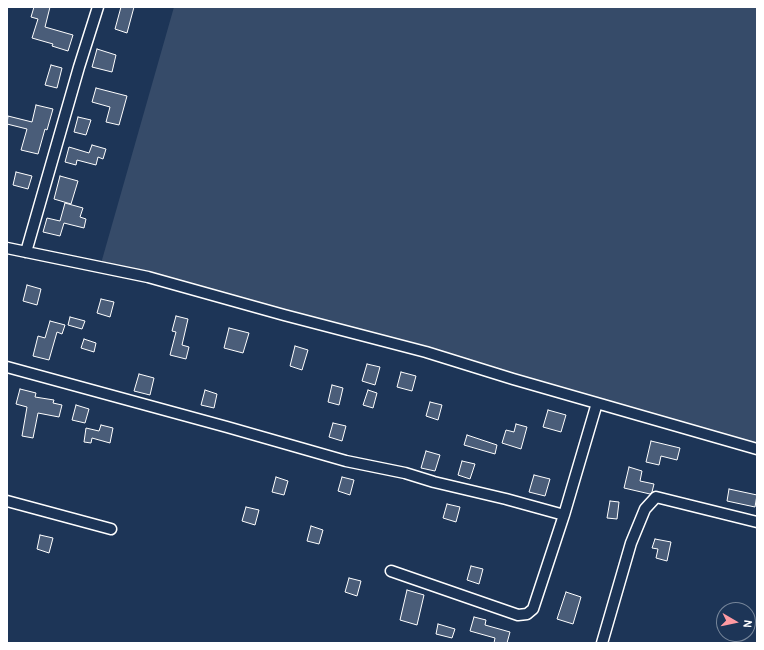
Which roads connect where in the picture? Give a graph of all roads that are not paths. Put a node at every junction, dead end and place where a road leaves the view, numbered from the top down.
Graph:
1 (98, 7) edge
2 (7, 248) edge
3 (26, 252) junction
4 (7, 367) edge
5 (597, 403) junction
6 (757, 449) edge
7 (7, 500) edge
8 (564, 515) junction
9 (757, 522) edge
10 (111, 529) dead end
11 (391, 571) dead end
12 (602, 643) edge

1 - 3 street
2 - 3 street
3 - 5 street
4 - 8 street
5 - 6 street
5 - 8 street
7 - 10 street
8 - 11 street
9 - 12 street

